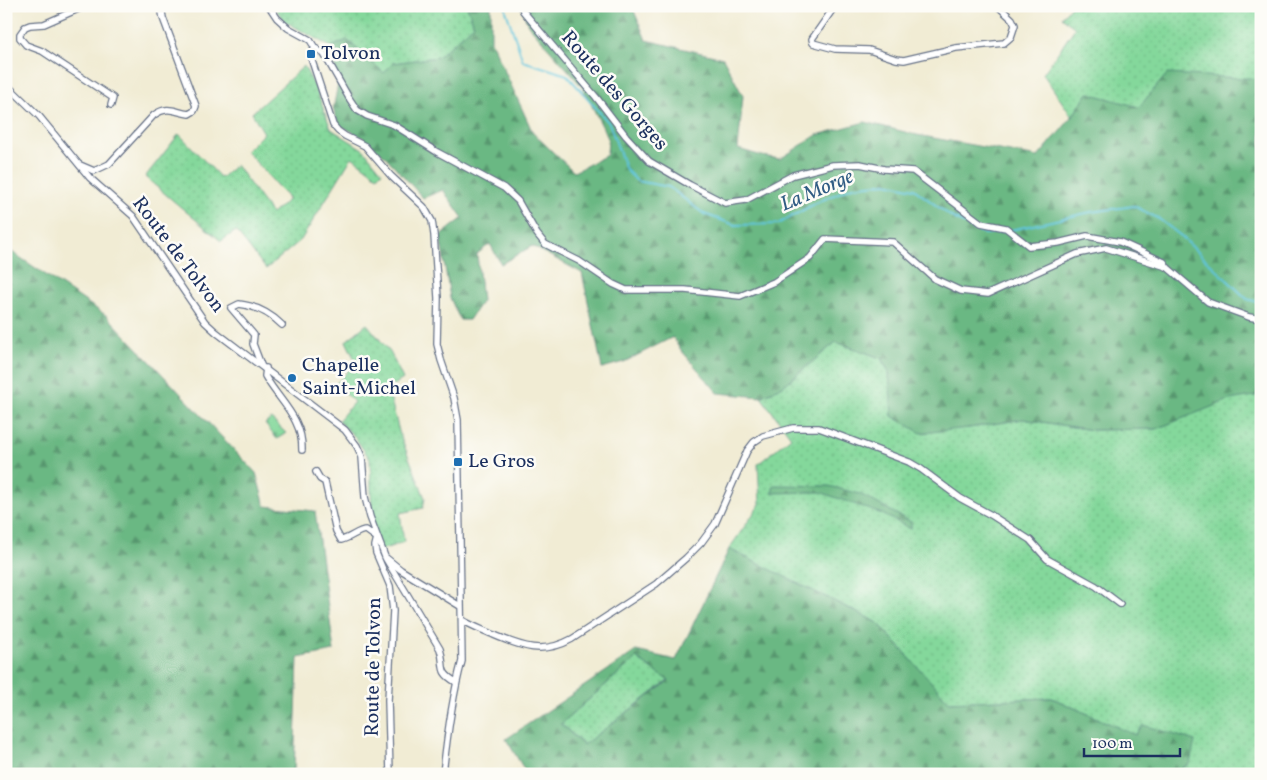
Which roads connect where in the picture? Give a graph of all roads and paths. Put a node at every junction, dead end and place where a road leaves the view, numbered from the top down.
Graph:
1 (85, 6) edge
2 (161, 6) edge
3 (268, 6) edge
4 (522, 6) edge
5 (835, 6) edge
6 (998, 6) edge
7 (316, 48) junction
8 (6, 84) edge
9 (111, 105) dead end
10 (77, 164) junction
11 (1167, 267) junction
12 (1261, 319) edge
13 (282, 325) dead end
14 (263, 367) junction
15 (302, 450) dead end
16 (316, 472) dead end
17 (377, 538) junction
18 (385, 557) junction
19 (1120, 604) dead end
20 (460, 606) junction
21 (462, 620) junction
22 (456, 682) junction
23 (390, 774) edge
24 (443, 774) edge

1 - 9 street
2 - 10 street
3 - 7 street
4 - 11 street, Route des Gorges
5 - 6 street
7 - 11 street
7 - 20 street
8 - 10 street, Route de Tolvon
10 - 14 street, Route de Tolvon
11 - 12 street, Route des Gorges
13 - 14 street
14 - 15 street
14 - 17 street, Route de Tolvon
16 - 17 street
17 - 18 street
17 - 23 street, Route de Tolvon
18 - 20 street
18 - 22 street
19 - 21 street
20 - 21 street
21 - 22 street
22 - 24 street

